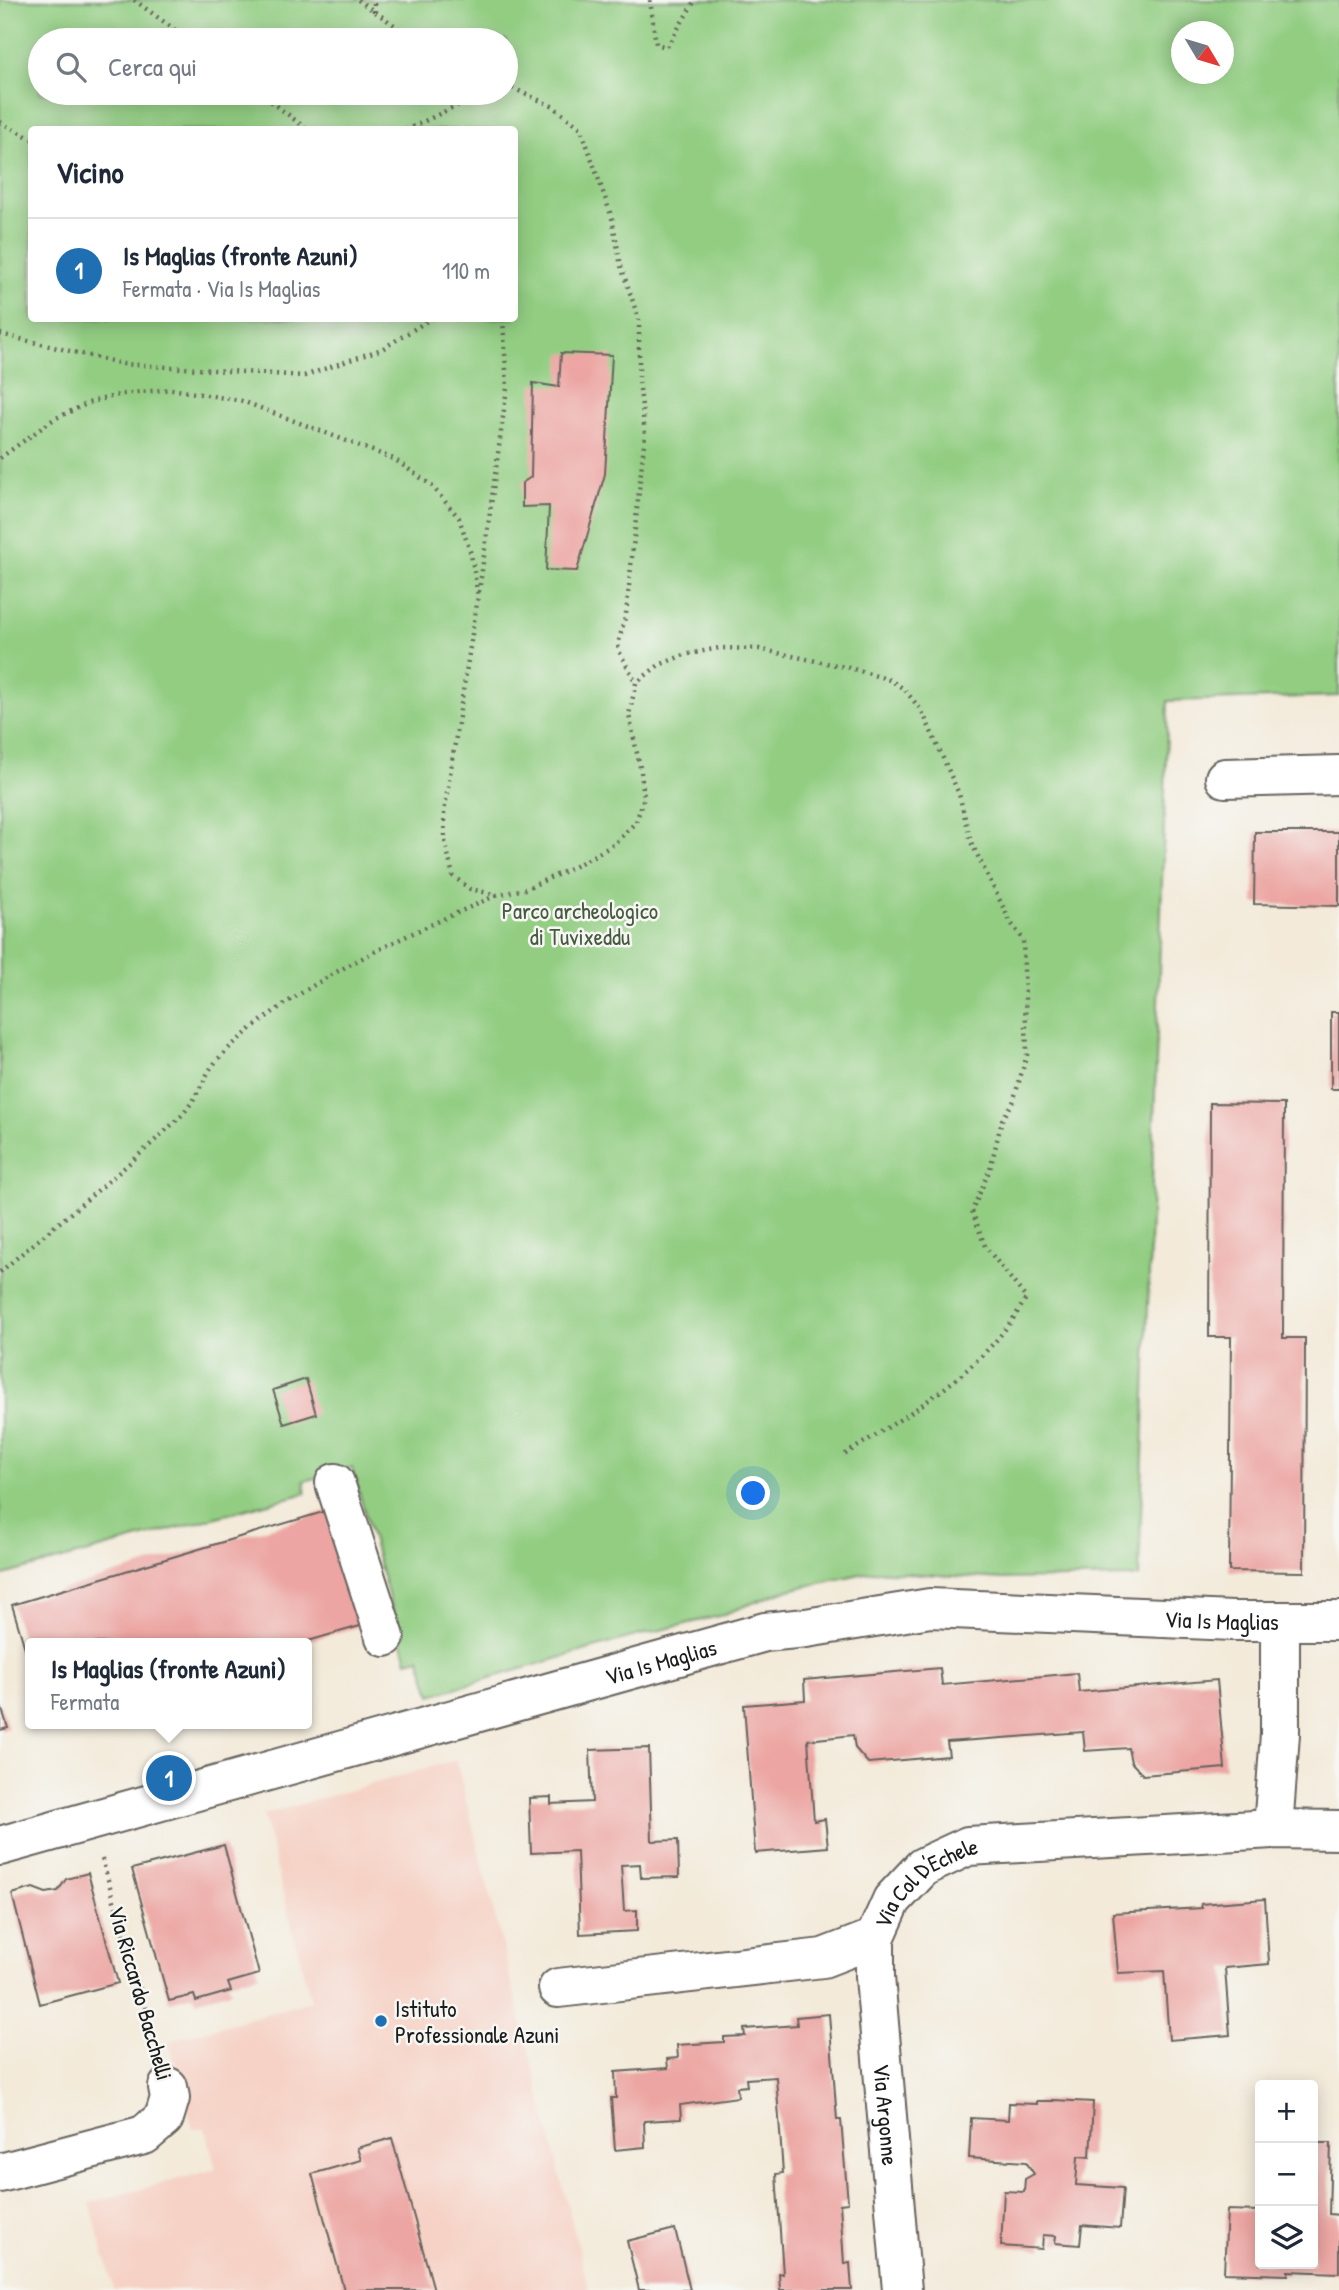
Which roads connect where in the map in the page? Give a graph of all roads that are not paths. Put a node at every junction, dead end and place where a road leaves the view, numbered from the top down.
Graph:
1 (1339, 775) edge
2 (1225, 778) dead end
3 (335, 1483) dead end
4 (1280, 1621) junction
5 (1339, 1621) edge
6 (385, 1637) dead end
7 (1273, 1829) junction
8 (1339, 1830) edge
9 (0, 1846) edge
10 (875, 1938) junction
11 (558, 1988) dead end
12 (168, 2087) road end
13 (0, 2172) edge
14 (902, 2290) edge

1 - 2 street
3 - 6 street
4 - 5 street, Via Is Maglias
4 - 7 street
4 - 9 street, Via Is Maglias
7 - 8 street, Via Col D'Echele
7 - 10 street, Via Col D'Echele
10 - 11 street, Via Col D'Echele
10 - 14 street, Via Argonne
12 - 13 street, Via Riccardo Bacchelli

